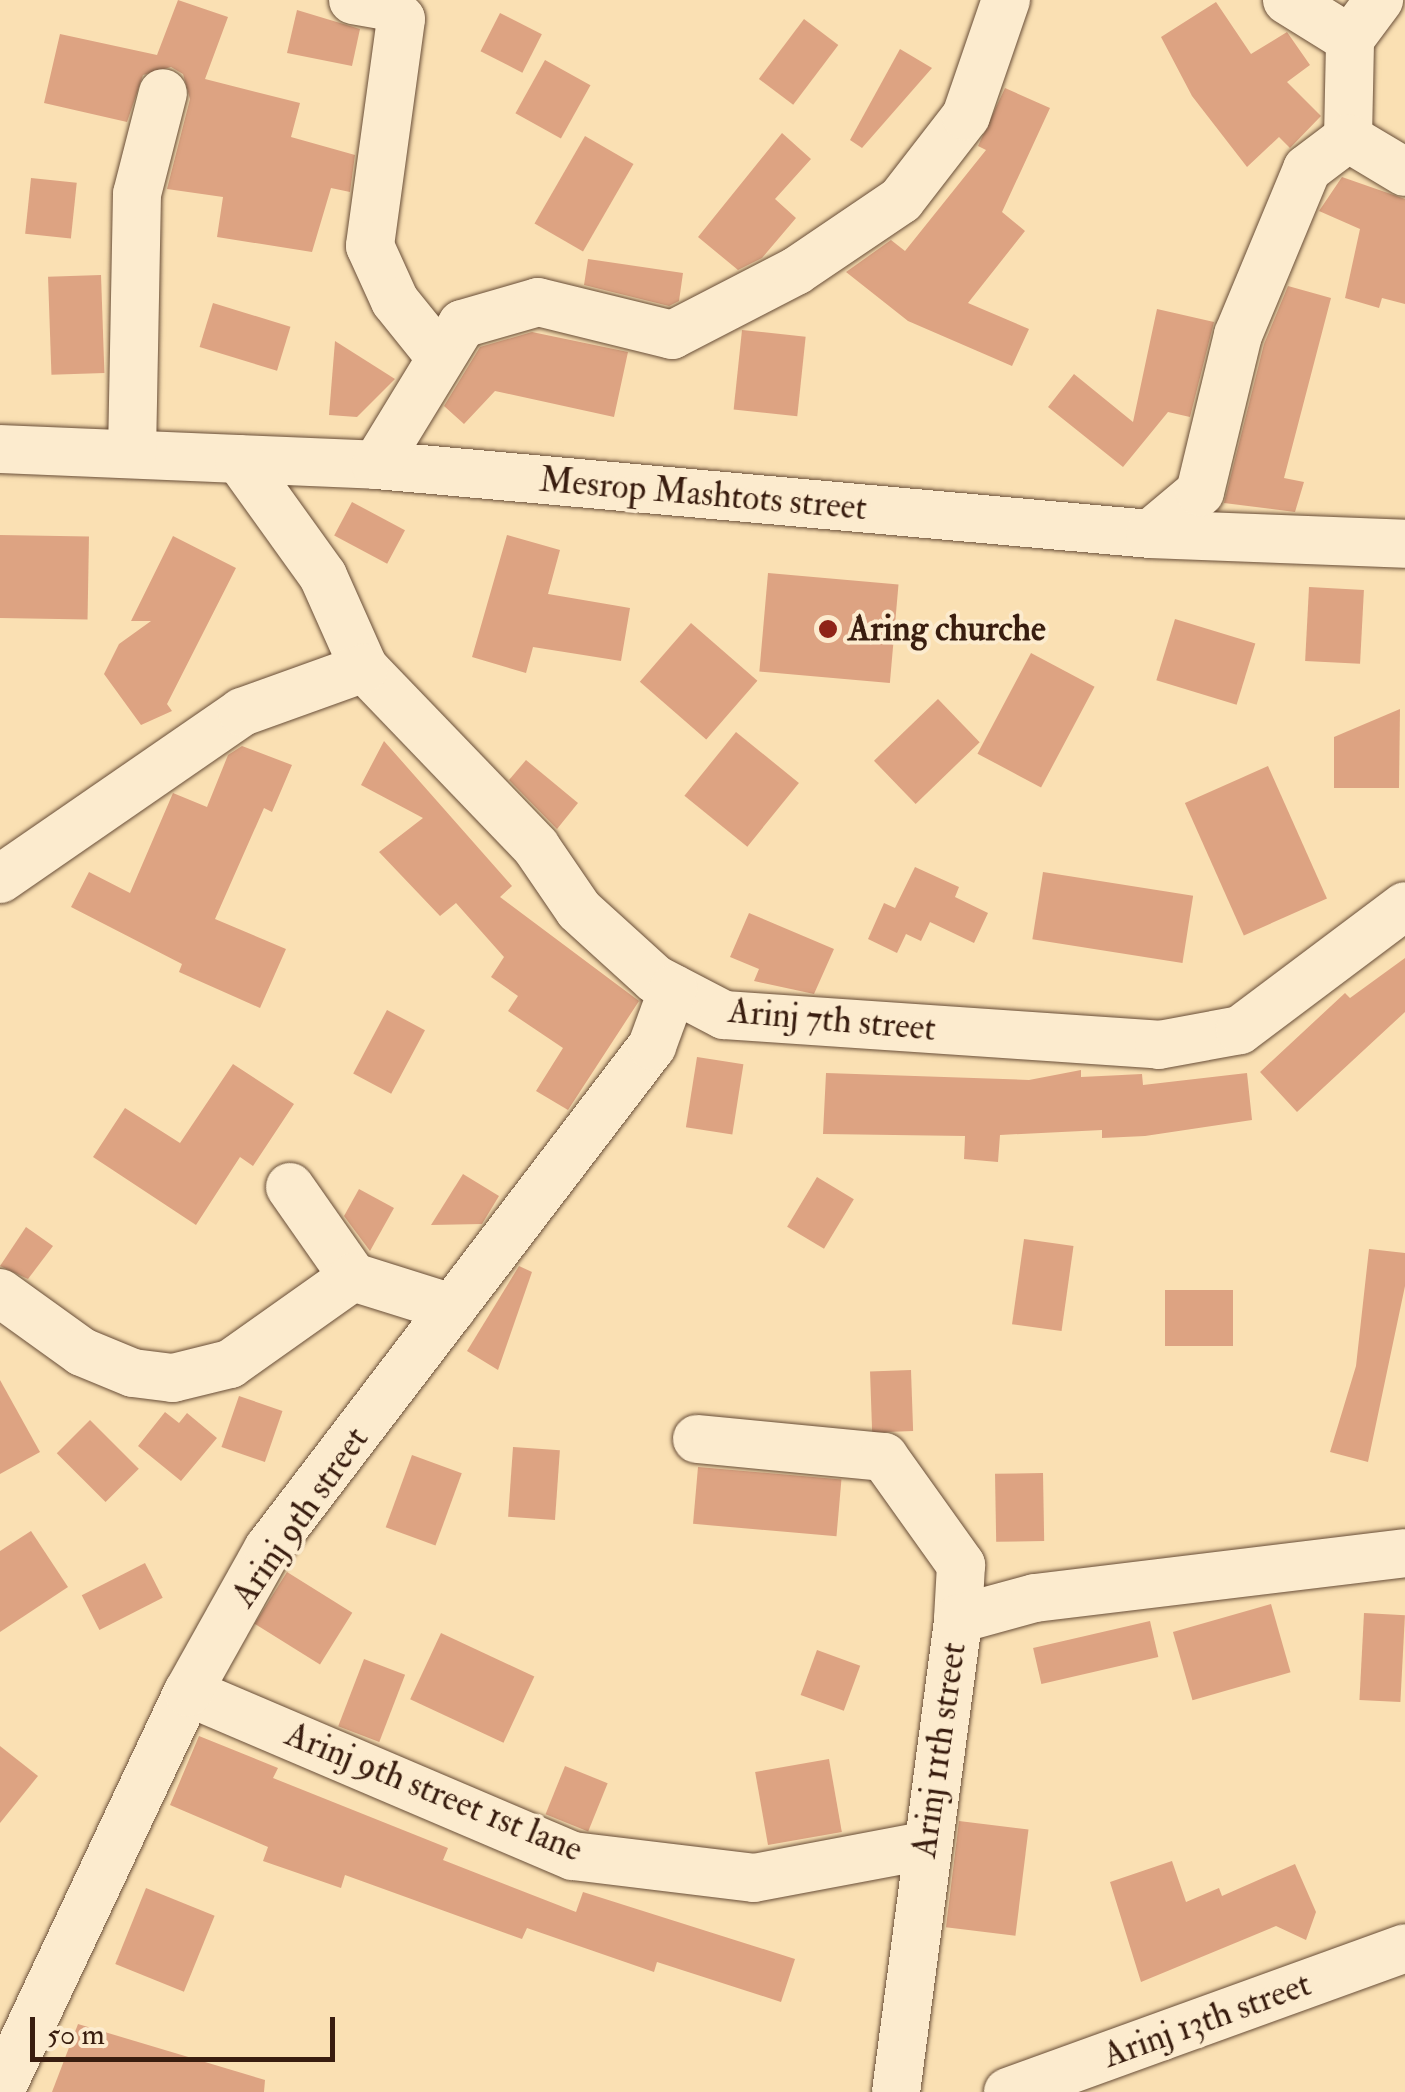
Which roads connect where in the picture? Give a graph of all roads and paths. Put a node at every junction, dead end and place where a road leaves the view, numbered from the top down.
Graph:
1 (353, 0) edge
2 (1006, 0) edge
3 (1286, 0) edge
4 (1379, 0) edge
5 (1350, 39) junction
6 (163, 94) dead end
7 (1348, 138) junction
8 (1405, 172) edge
9 (441, 358) junction
10 (0, 448) edge
11 (132, 454) junction
12 (239, 459) junction
13 (376, 465) junction
14 (1150, 534) junction
15 (1405, 544) edge
16 (364, 668) junction
17 (0, 879) edge
18 (1402, 915) edge
19 (673, 989) junction
20 (290, 1186) dead end
21 (353, 1277) junction
22 (0, 1294) edge
23 (452, 1308) junction
24 (697, 1439) dead end
25 (1405, 1552) edge
26 (958, 1619) junction
27 (188, 1692) junction
28 (923, 1846) junction
29 (1405, 1948) edge
30 (0, 2091) edge
31 (896, 2092) edge
32 (1008, 2092) edge

1 - 9 street
2 - 9 street
3 - 5 street
4 - 5 street
5 - 7 street
6 - 11 street
7 - 8 street
7 - 14 street
9 - 13 street
10 - 11 street, Mesrop Mashtots street
11 - 12 street, Mesrop Mashtots street
12 - 13 street, Mesrop Mashtots street
12 - 16 street, Arinj 7th street
13 - 14 street, Mesrop Mashtots street
14 - 15 street, Mesrop Mashtots street
16 - 17 street
16 - 19 street, Arinj 7th street
18 - 19 street, Arinj 7th street
19 - 23 street, Arinj 9th street
20 - 21 street
21 - 22 street
21 - 23 street
23 - 27 street, Arinj 9th street
24 - 26 street
25 - 26 street, Arinj 11th street
26 - 28 street, Arinj 11th street
27 - 28 street, Arinj 9th street 1st lane
27 - 30 street, Arinj 9th street
28 - 31 street, Arinj 11th street
29 - 32 street, Arinj 13th street

